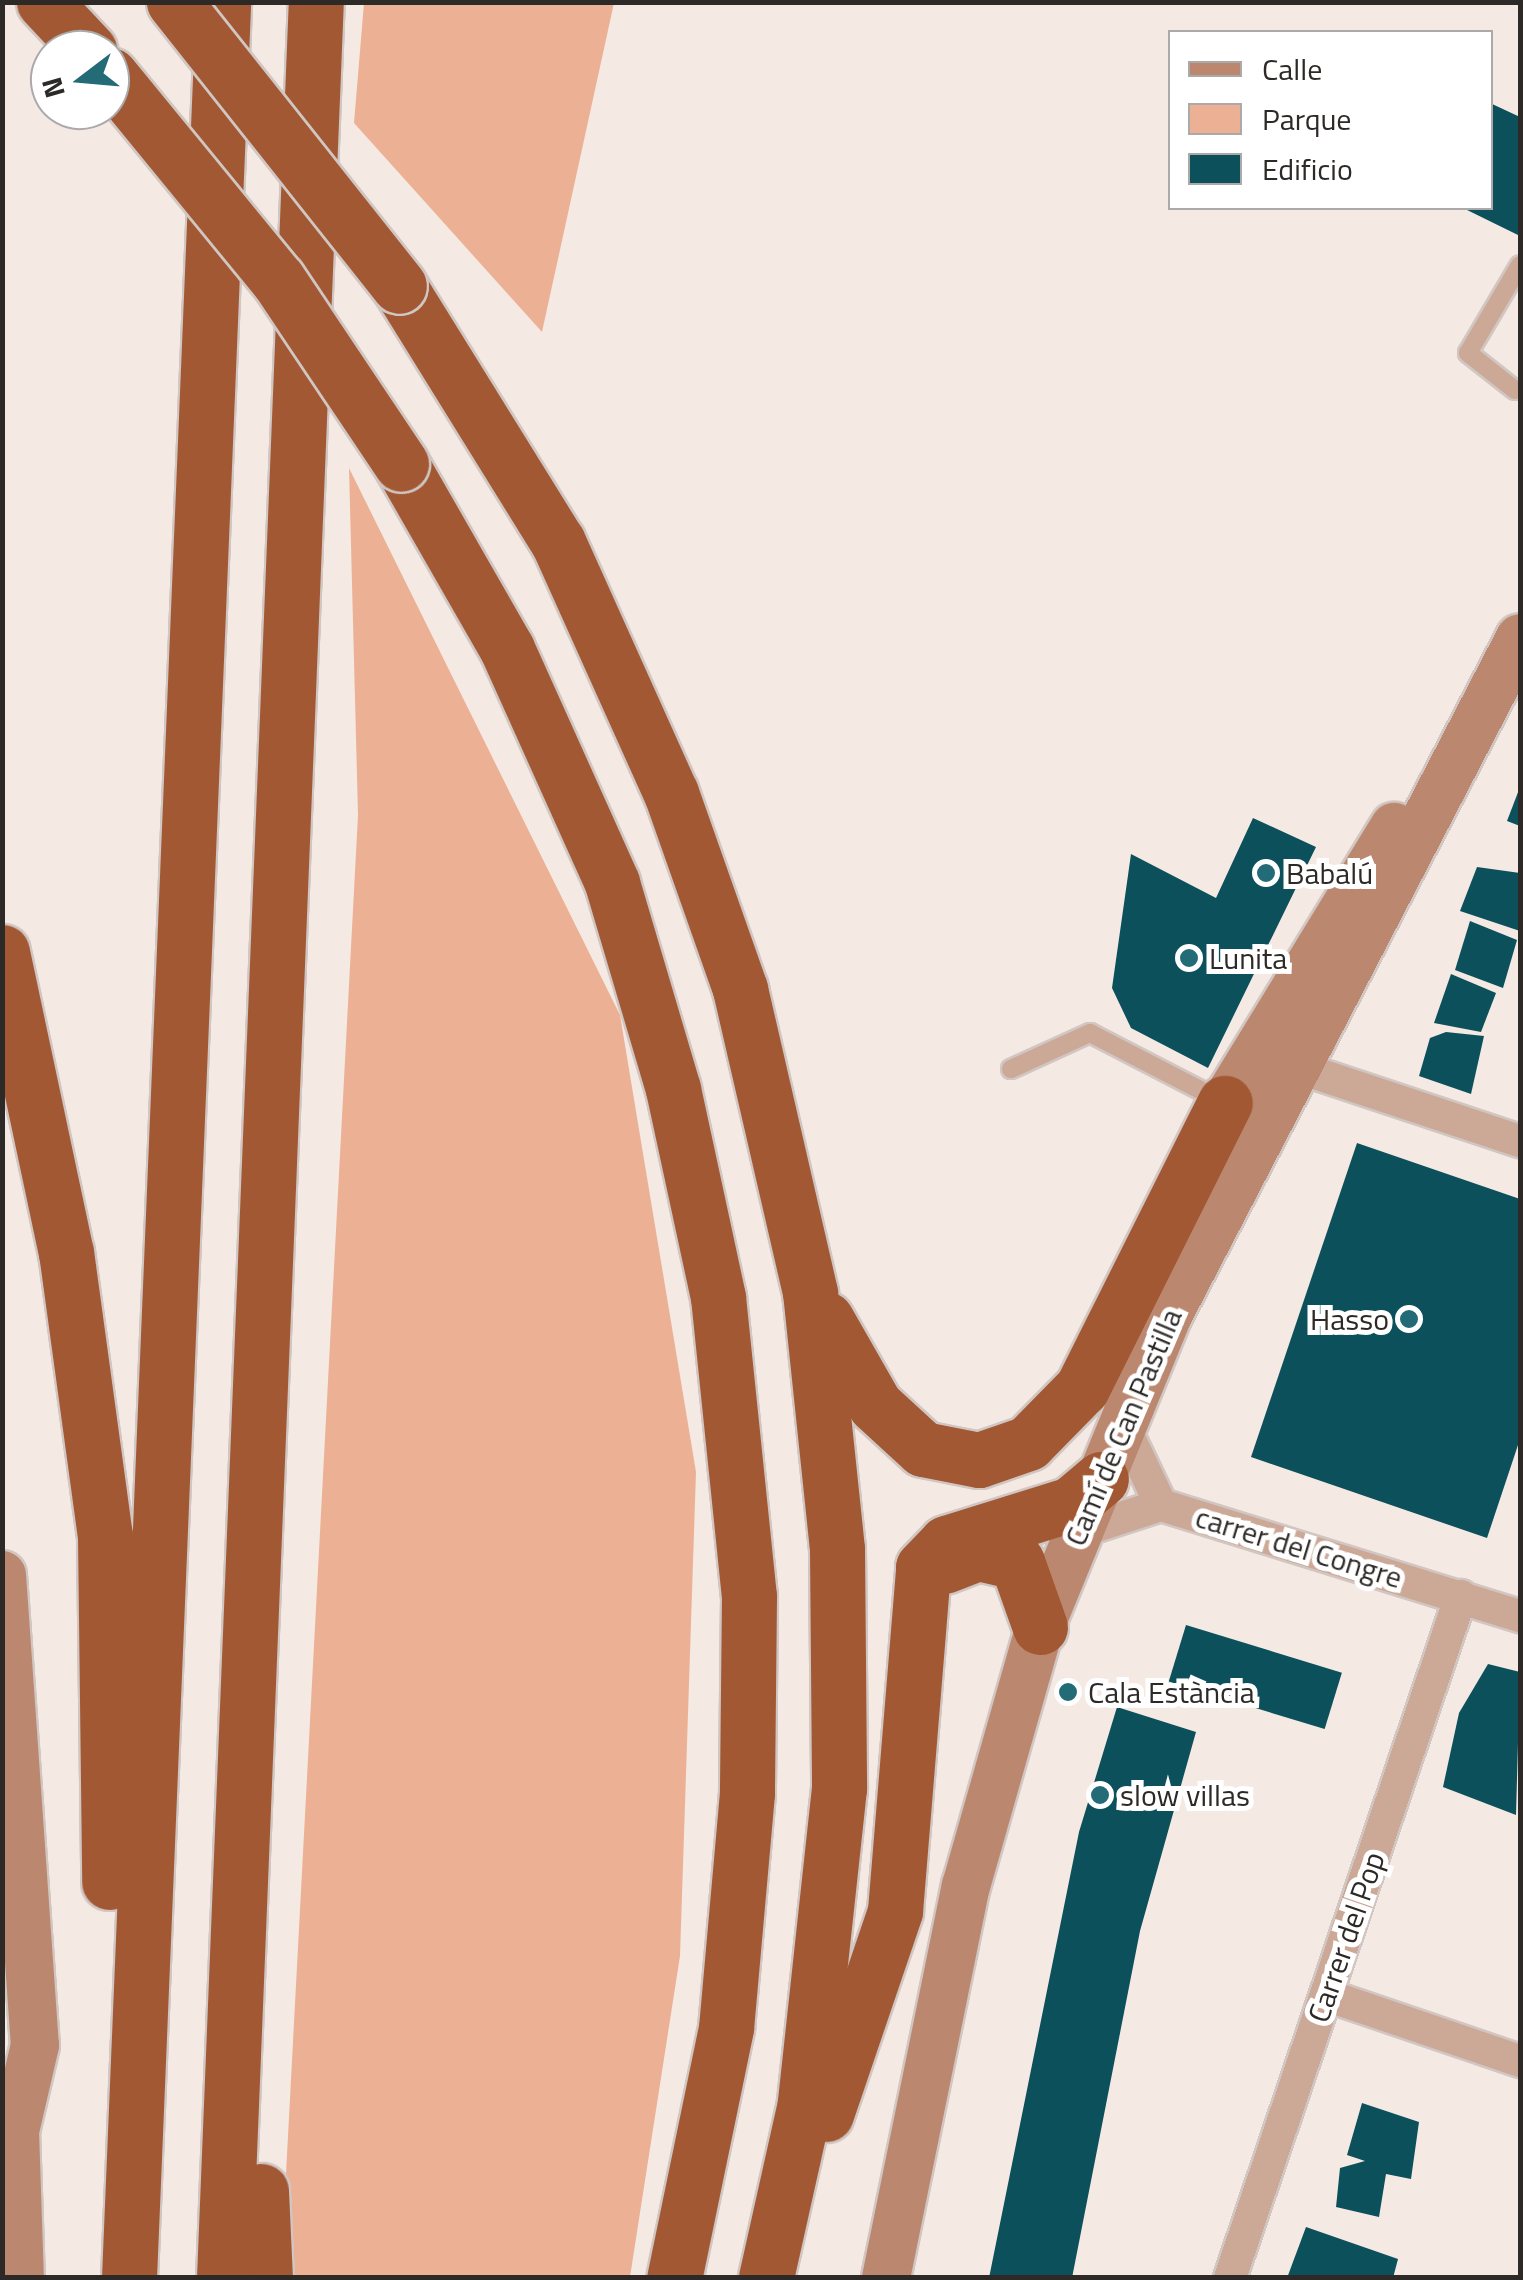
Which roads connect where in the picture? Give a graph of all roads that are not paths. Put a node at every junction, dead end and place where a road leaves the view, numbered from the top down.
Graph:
1 (44, 2) edge
2 (174, 2) edge
3 (223, 2) edge
4 (316, 2) edge
5 (70, 30) edge
6 (130, 100) edge
7 (1520, 264) edge
8 (1514, 390) dead end
9 (1520, 638) edge
10 (1507, 689) edge
11 (2, 952) edge
12 (1012, 1068) dead end
13 (1300, 1068) junction
14 (1248, 1114) junction
15 (1520, 1141) edge
16 (810, 1292) junction
17 (1123, 1425) junction
18 (1101, 1478) junction
19 (1161, 1505) junction
20 (1078, 1532) junction
21 (2, 1575) edge
22 (1461, 1596) junction
23 (914, 1603) junction
24 (1520, 1616) edge
25 (254, 1619) junction
26 (1040, 1626) junction
27 (2, 1969) edge
28 (1326, 1995) junction
29 (33, 2021) junction
30 (1520, 2060) edge
31 (14, 2105) edge
32 (132, 2204) junction
33 (774, 2253) edge
34 (20, 2278) edge
35 (129, 2278) edge
36 (224, 2278) edge
37 (264, 2278) edge
38 (674, 2278) edge
39 (886, 2278) edge
40 (1230, 2278) edge

1 - 5 highway
2 - 16 highway, bridge
3 - 32 highway
4 - 25 highway
6 - 38 highway, bridge
7 - 8 lane
9 - 10 street, Camí de Can Pastilla
10 - 13 street, Camí de Can Pastilla
10 - 14 street
11 - 32 highway
12 - 14 lane
13 - 14 street, Camí de Can Pastilla
13 - 15 street
14 - 16 highway
14 - 17 street, Camí de Can Pastilla
16 - 33 highway
17 - 18 street, Camí de Can Pastilla
17 - 19 street
18 - 20 street, Camí de Can Pastilla
18 - 23 highway
19 - 20 street, carrer del Congre
19 - 22 street, carrer del Congre
20 - 26 street, Camí de Can Pastilla
21 - 29 street
22 - 24 street, carrer del Congre
22 - 28 street, Carrer del Pop
23 - 26 highway
23 - 33 highway
25 - 36 highway
25 - 37 highway
26 - 39 street, Camí de Can Pastilla
27 - 29 street
28 - 30 street
28 - 40 street, Carrer del Pop
29 - 31 street
31 - 34 street
32 - 35 highway

